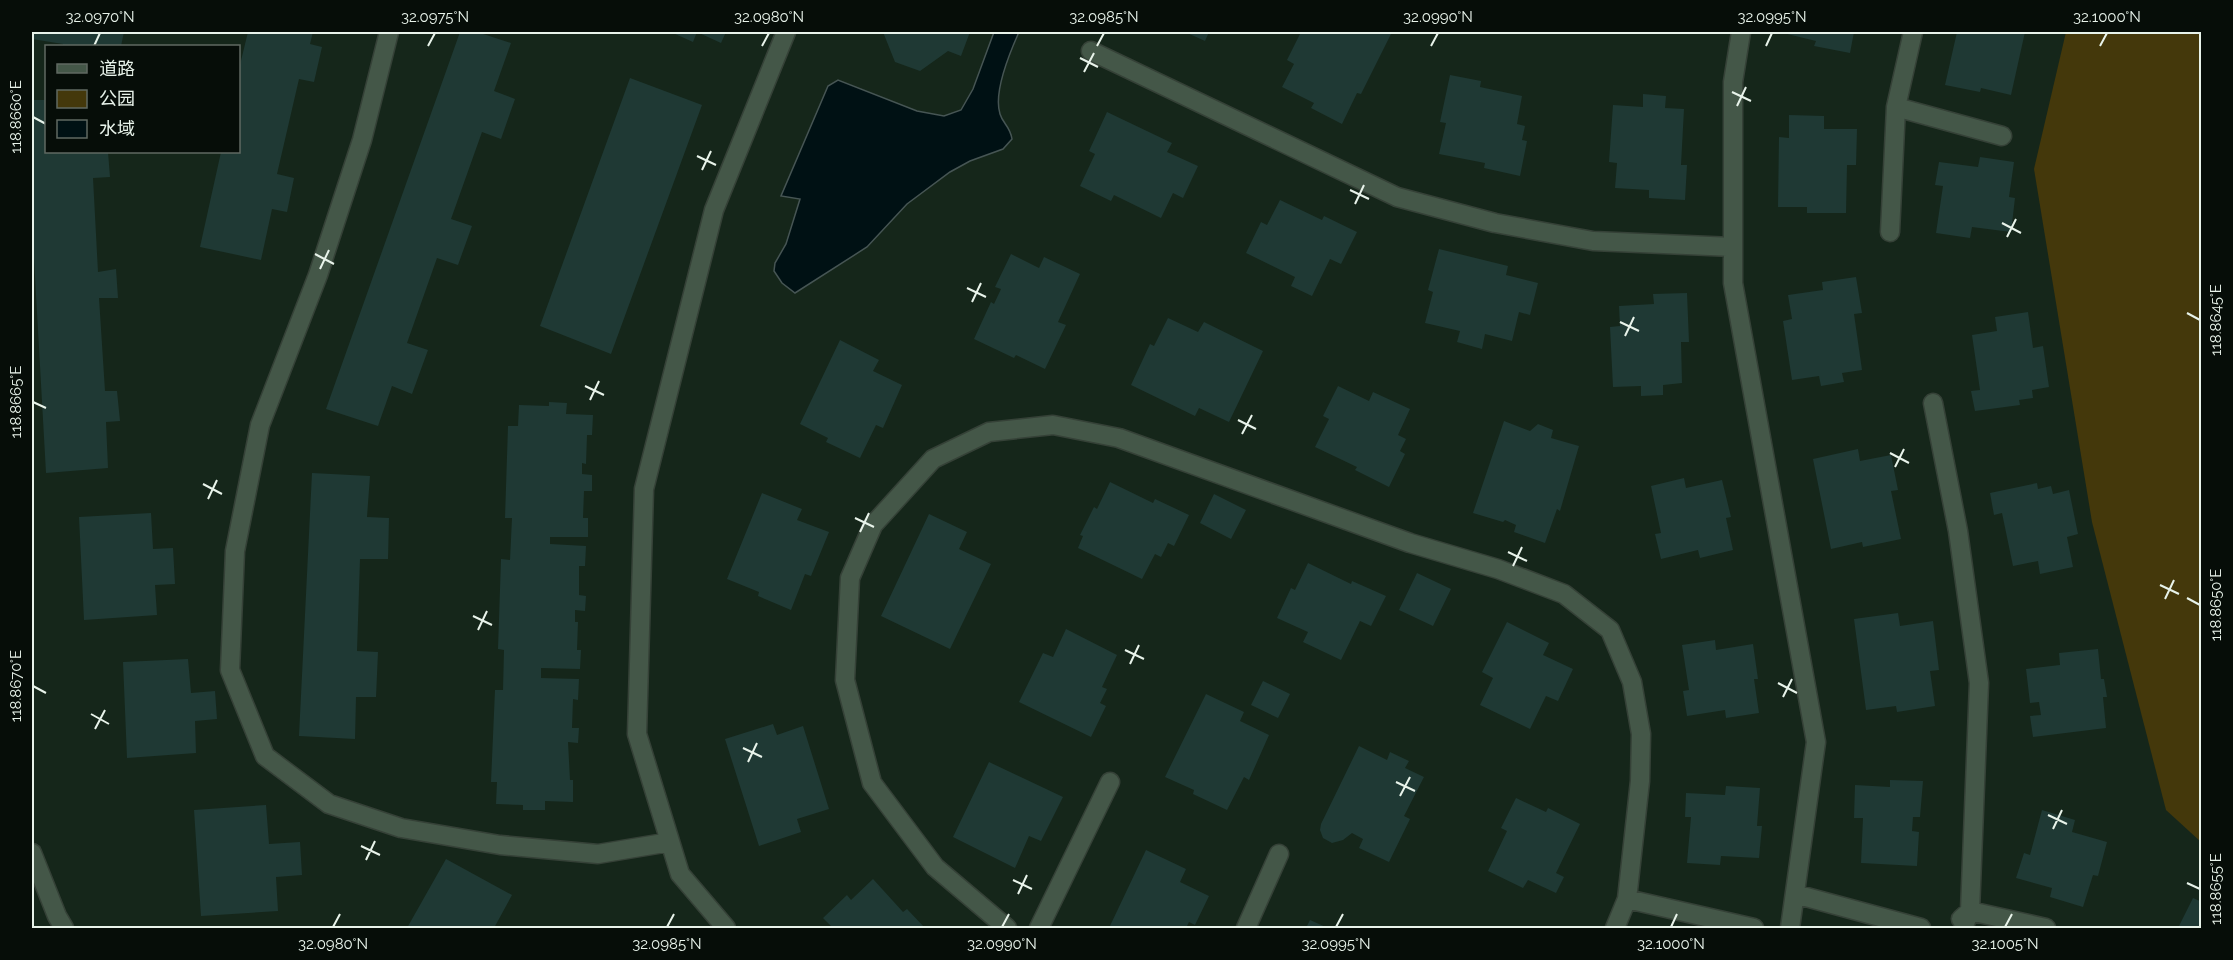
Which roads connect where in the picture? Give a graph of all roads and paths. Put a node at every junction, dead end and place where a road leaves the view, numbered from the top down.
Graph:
1 (389, 32) edge
2 (786, 32) edge
3 (1741, 32) edge
4 (1913, 32) edge
5 (1091, 51) dead end
6 (1896, 107) junction
7 (2002, 136) dead end
8 (1890, 232) dead end
9 (1733, 247) junction
10 (1933, 403) dead end
11 (1110, 782) dead end
12 (670, 842) junction
13 (32, 853) edge
14 (1279, 854) dead end
15 (1795, 894) junction
16 (1627, 899) junction
17 (1970, 911) junction
18 (64, 928) edge
19 (726, 928) edge
20 (1007, 928) edge
21 (1039, 928) edge
22 (1246, 928) edge
23 (1615, 928) edge
24 (1754, 928) edge
25 (1790, 928) edge
26 (1921, 928) edge
27 (1951, 928) edge
28 (1963, 928) edge
29 (2046, 928) edge

1 - 12 street
2 - 12 street
3 - 9 street
4 - 6 street
5 - 9 street
6 - 7 street
6 - 8 street
9 - 15 street
10 - 17 street
11 - 21 street
12 - 19 street
13 - 18 street
14 - 22 street
15 - 25 street
15 - 26 street
16 - 20 street
16 - 23 street
16 - 24 street
17 - 27 street
17 - 28 street
17 - 29 street

